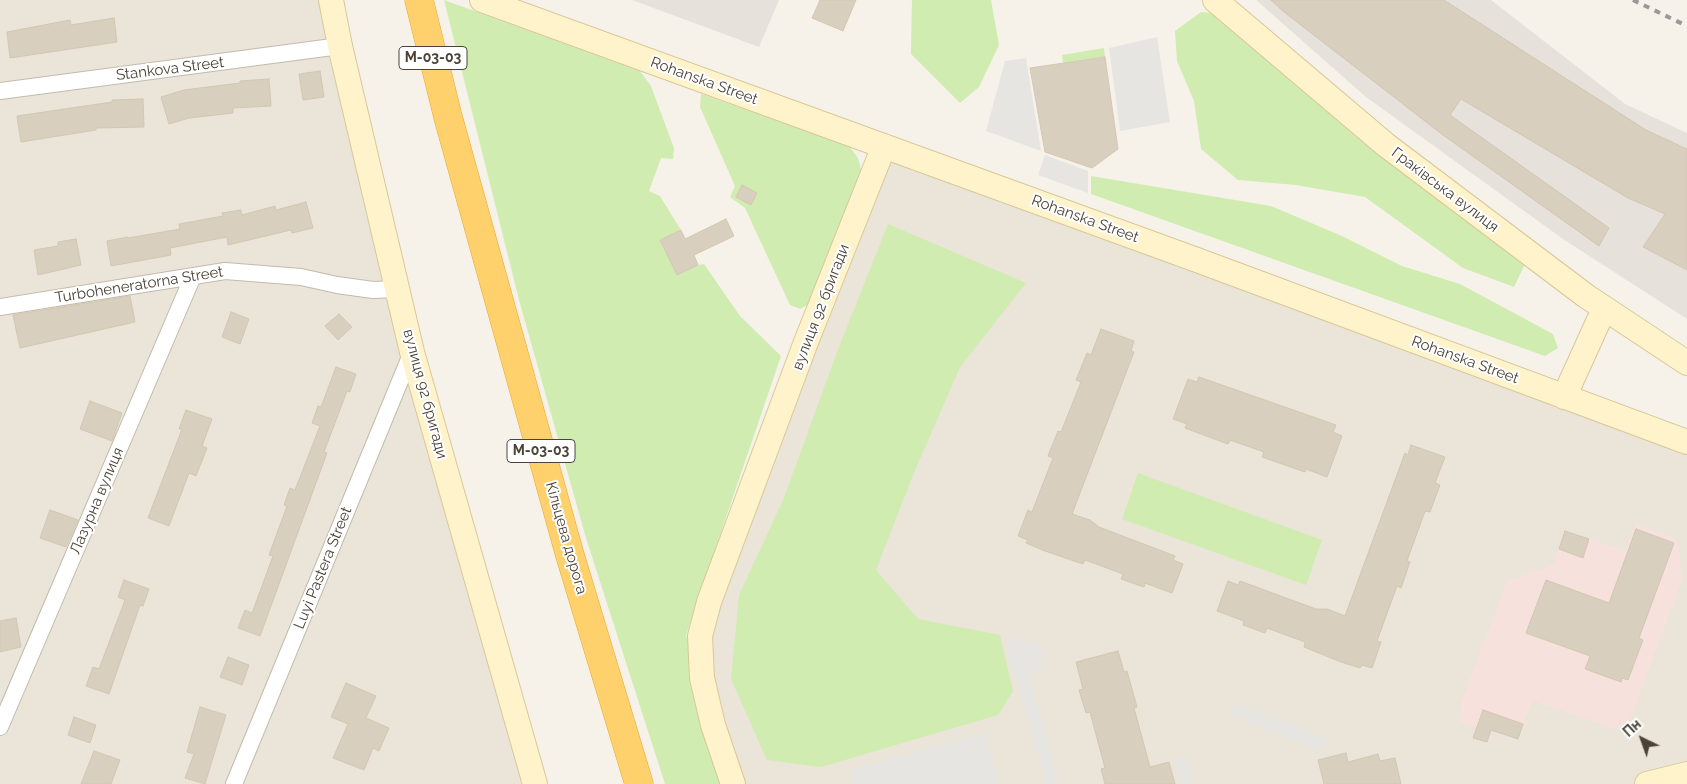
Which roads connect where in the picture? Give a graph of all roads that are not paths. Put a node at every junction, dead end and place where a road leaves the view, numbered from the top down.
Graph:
1 (331, 0) edge
2 (419, 0) edge
3 (482, 0) edge
4 (1215, 0) edge
5 (340, 46) junction
6 (0, 91) edge
7 (884, 146) junction
8 (193, 276) junction
9 (398, 290) junction
10 (0, 307) edge
11 (1604, 309) junction
12 (412, 352) junction
13 (1687, 363) edge
14 (1564, 397) junction
15 (1687, 442) edge
16 (0, 727) edge
17 (1687, 774) edge
18 (234, 784) edge
19 (535, 784) edge
20 (639, 784) edge
21 (733, 784) edge
22 (1647, 784) edge

1 - 5 street, вулиця 92 бригади
2 - 20 highway, Кільцева дорога / М-03-03
3 - 7 street, Rohanska Street
4 - 11 street, Граківська вулиця
5 - 6 street, Stankova Street
5 - 9 street, вулиця 92 бригади
7 - 14 street, Rohanska Street
7 - 21 street, вулиця 92 бригади
8 - 9 street, Turboheneratorna Street
8 - 10 street, Turboheneratorna Street
8 - 16 street, Лазурна вулиця
9 - 12 street, вулиця 92 бригади
11 - 13 street, Граківська вулиця
11 - 14 street
12 - 18 street, Luyi Pastera Street
12 - 19 street, вулиця 92 бригади
14 - 15 street, Rohanska Street
17 - 22 street

